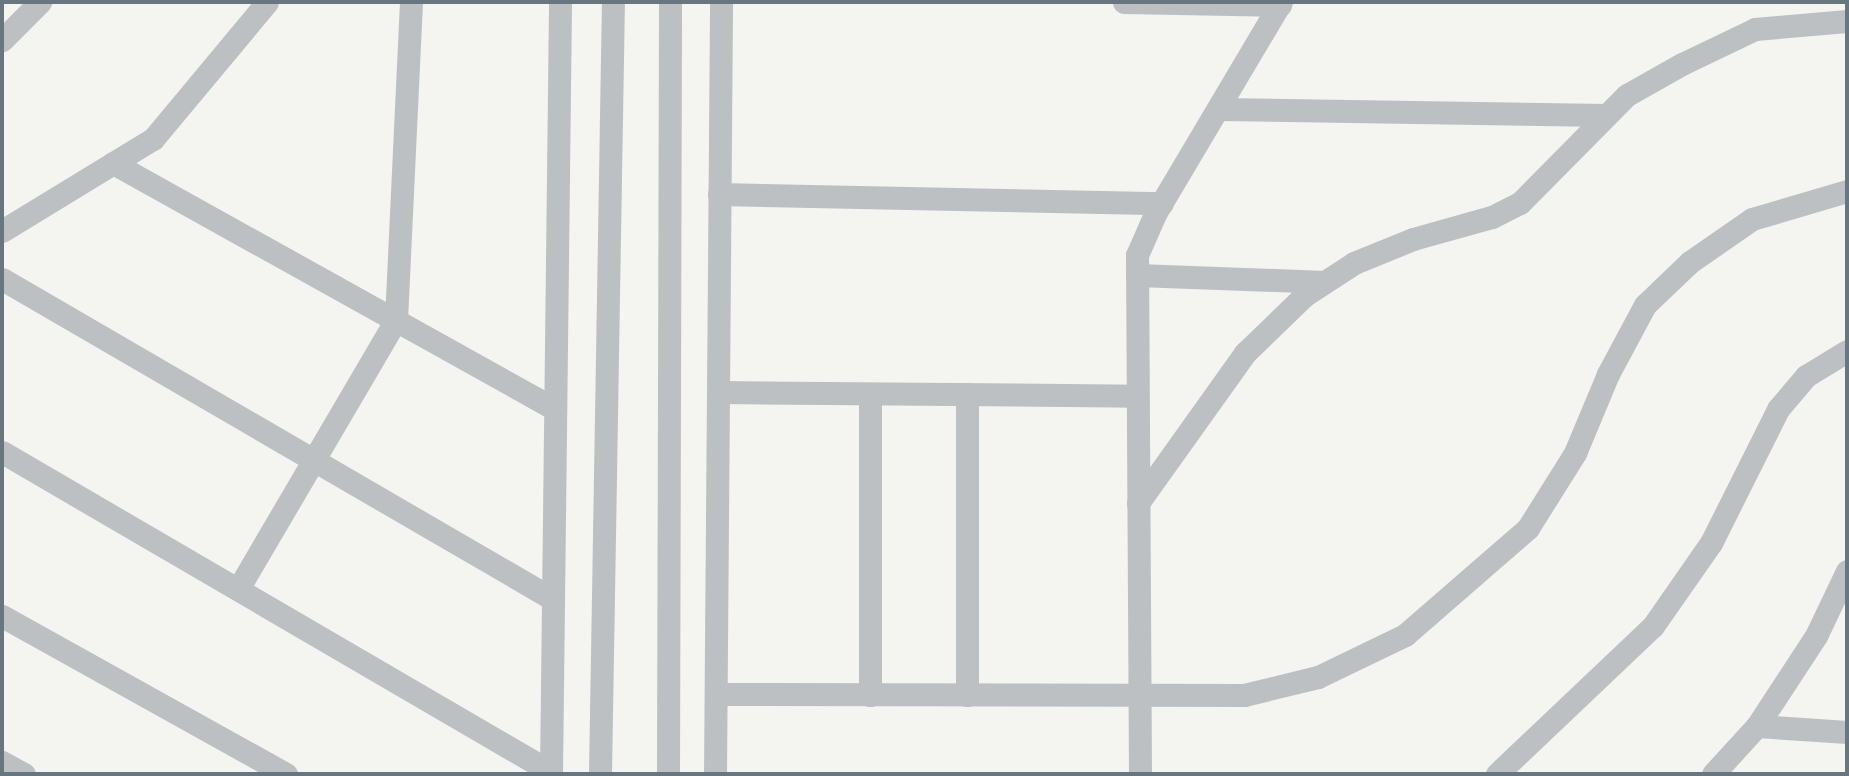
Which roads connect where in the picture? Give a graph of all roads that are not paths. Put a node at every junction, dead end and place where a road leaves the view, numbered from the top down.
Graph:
1 (40, 2) edge
2 (267, 2) edge
3 (411, 2) edge
4 (560, 2) edge
5 (613, 2) edge
6 (670, 2) edge
7 (721, 2) edge
8 (1124, 2) edge
9 (1280, 3) edge
10 (1847, 21) edge
11 (2, 40) edge
12 (1218, 109) junction
13 (1605, 115) junction
14 (113, 163) junction
15 (1847, 191) edge
16 (719, 194) junction
17 (1162, 204) junction
18 (2, 231) edge
19 (1137, 275) junction
20 (2, 279) edge
21 (1325, 282) junction
22 (396, 320) junction
23 (1847, 351) edge
24 (718, 392) junction
25 (870, 394) junction
26 (967, 394) junction
27 (1137, 396) junction
28 (555, 409) junction
29 (2, 452) edge
30 (314, 460) junction
31 (1138, 503) junction
32 (1847, 571) edge
33 (238, 589) junction
34 (553, 599) junction
35 (1837, 613) edge
36 (2, 617) edge
37 (716, 694) junction
38 (870, 695) junction
39 (967, 695) junction
40 (1140, 697) junction
41 (1757, 726) junction
42 (1847, 732) edge
43 (2, 762) edge
44 (551, 773) edge
45 (24, 774) edge
46 (286, 774) edge
47 (600, 774) edge
48 (668, 774) edge
49 (715, 774) edge
50 (1140, 774) edge
51 (1497, 774) edge
52 (1713, 774) edge

1 - 11 street
2 - 14 street
3 - 22 street
4 - 28 street
5 - 47 street
6 - 48 street
7 - 16 street
8 - 9 street
9 - 12 street
10 - 13 street
12 - 13 street
12 - 17 street
13 - 21 street
14 - 18 street
14 - 22 street
15 - 40 street
16 - 17 street
16 - 24 street
17 - 19 street
19 - 21 street
19 - 27 street
20 - 30 street
21 - 31 street
22 - 28 street
22 - 30 street
23 - 51 street
24 - 25 street
24 - 37 street
25 - 26 street
25 - 38 street
26 - 27 street
26 - 39 street
27 - 31 street
28 - 34 street
29 - 33 street
30 - 33 street
30 - 34 street
31 - 40 street
32 - 35 street
33 - 44 street
34 - 44 street
35 - 41 street
36 - 46 street
37 - 38 street
37 - 49 street
38 - 39 street
39 - 40 street
40 - 50 street
41 - 42 street
41 - 52 street
43 - 45 street

